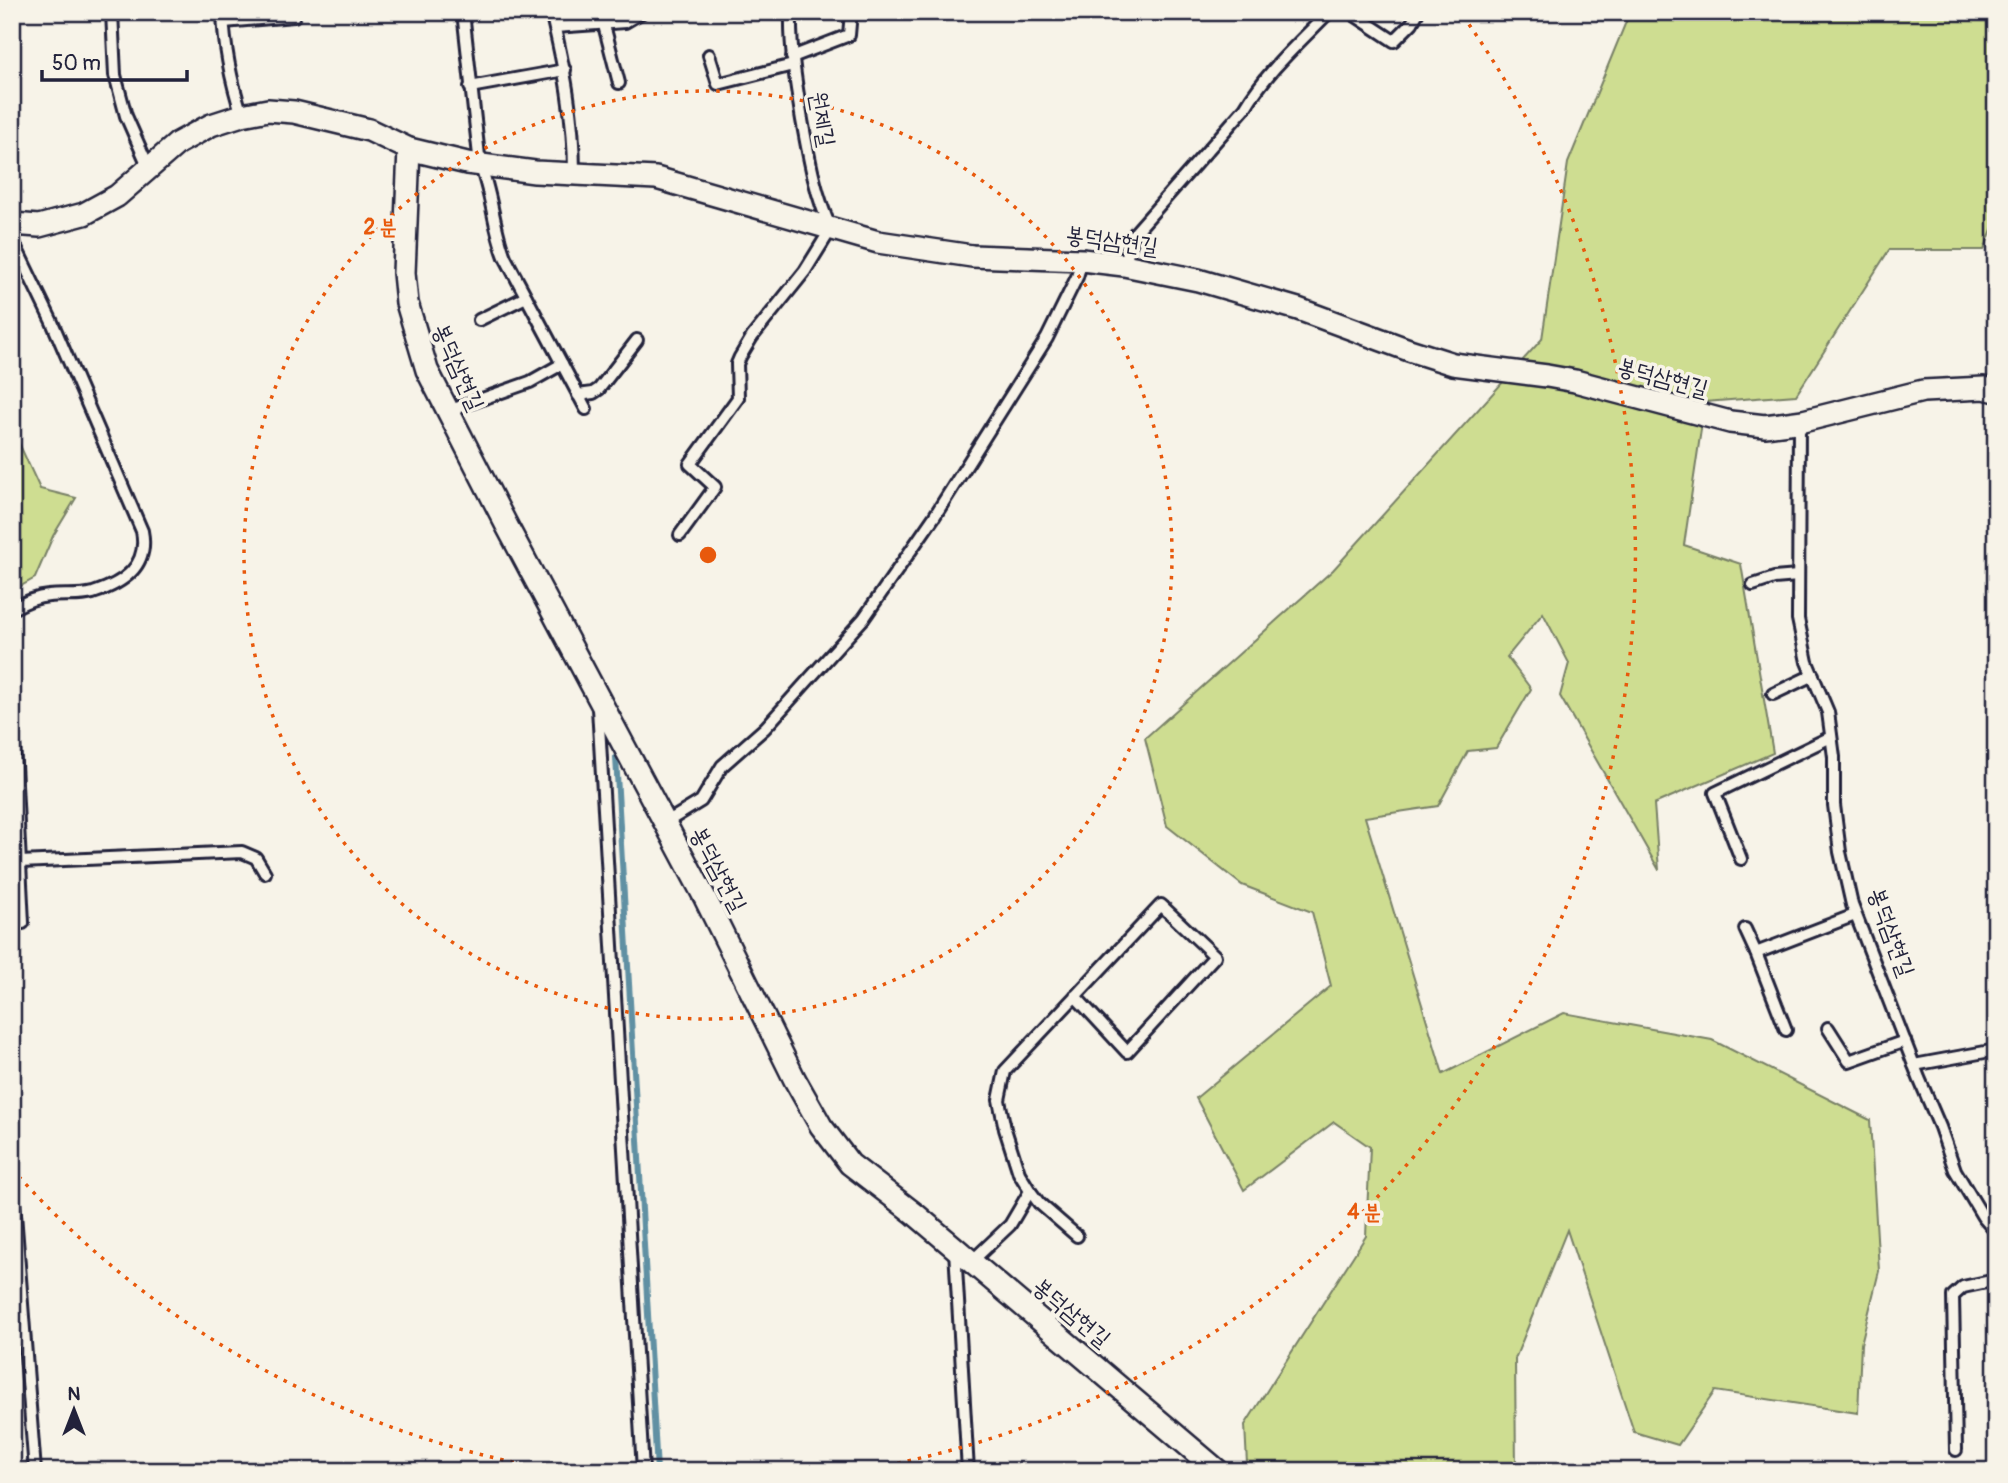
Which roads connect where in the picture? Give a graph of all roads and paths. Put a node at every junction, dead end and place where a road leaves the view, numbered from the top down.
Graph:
1 (113, 12) edge
2 (463, 12) edge
3 (551, 12) edge
4 (642, 12) edge
5 (791, 12) edge
6 (850, 12) edge
7 (1329, 12) edge
8 (1350, 12) edge
9 (1418, 12) edge
10 (294, 16) dead end
11 (223, 17) edge
12 (604, 25) junction
13 (555, 27) junction
14 (709, 55) dead end
15 (793, 61) junction
16 (565, 70) junction
17 (619, 83) dead end
18 (470, 87) junction
19 (242, 115) junction
20 (409, 149) junction
21 (480, 165) junction
22 (149, 168) junction
23 (574, 173) junction
24 (12, 224) edge
25 (831, 229) junction
26 (12, 239) edge
27 (1082, 260) junction
28 (1124, 265) junction
29 (526, 297) junction
30 (478, 320) dead end
31 (637, 340) dead end
32 (562, 364) junction
33 (1996, 391) edge
34 (578, 395) junction
35 (586, 409) dead end
36 (448, 411) junction
37 (1799, 421) junction
38 (680, 534) dead end
39 (1798, 576) junction
40 (1753, 585) dead end
41 (12, 609) edge
42 (1813, 676) junction
43 (1773, 694) dead end
44 (597, 696) junction
45 (12, 705) edge
46 (1831, 737) junction
47 (665, 823) junction
48 (1741, 859) dead end
49 (20, 862) junction
50 (265, 873) dead end
51 (1855, 915) junction
52 (23, 923) dead end
53 (1745, 929) dead end
54 (1756, 953) junction
55 (1075, 996) junction
56 (1828, 1028) dead end
57 (1786, 1030) dead end
58 (1905, 1041) junction
59 (1996, 1050) edge
60 (1914, 1065) junction
61 (12, 1175) edge
62 (1030, 1191) junction
63 (1996, 1232) edge
64 (1077, 1236) dead end
65 (963, 1255) junction
66 (1996, 1280) edge
67 (1955, 1450) dead end
68 (35, 1471) edge
69 (643, 1471) edge
70 (968, 1471) edge
71 (1217, 1471) edge

1 - 22 lane
2 - 18 lane
3 - 13 lane
4 - 12 lane
5 - 15 lane, 원제길
6 - 15 lane
7 - 28 lane
8 - 9 lane
10 - 11 lane
11 - 19 lane
12 - 13 lane
12 - 17 lane
13 - 16 lane
14 - 15 lane
15 - 25 lane, 원제길
16 - 18 lane
16 - 23 lane
18 - 21 lane
19 - 20 street, 봉덕삼현길
19 - 22 street, 봉덕삼현길
20 - 21 street, 봉덕삼현길
20 - 36 street, 봉덕삼현길
21 - 23 street, 봉덕삼현길
21 - 29 lane
22 - 24 street, 봉덕삼현길
23 - 25 street, 봉덕삼현길
25 - 27 street, 봉덕삼현길
25 - 38 lane
26 - 41 lane
27 - 28 street, 봉덕삼현길
27 - 47 lane
28 - 37 street, 봉덕삼현길
29 - 30 lane
29 - 32 lane
31 - 34 lane
32 - 34 lane
32 - 36 lane
33 - 37 street, 봉덕삼현길
34 - 35 lane
36 - 44 street, 봉덕삼현길
37 - 39 lane, 봉덕삼현길
39 - 40 lane
39 - 42 lane, 봉덕삼현길
42 - 43 lane
42 - 46 lane, 봉덕삼현길
44 - 47 street, 봉덕삼현길
44 - 69 lane
45 - 49 lane
46 - 48 lane
46 - 51 lane, 봉덕삼현길
47 - 65 street, 봉덕삼현길
49 - 50 lane
49 - 52 lane
51 - 54 lane
51 - 58 lane, 봉덕삼현길
53 - 54 lane
54 - 57 lane
55 - 55 lane
55 - 62 lane
56 - 58 lane
58 - 60 lane, 봉덕삼현길
59 - 60 lane
60 - 63 lane, 봉덕삼현길
61 - 68 lane
62 - 64 lane
62 - 65 lane
65 - 70 lane
65 - 71 street, 봉덕삼현길
66 - 67 lane

